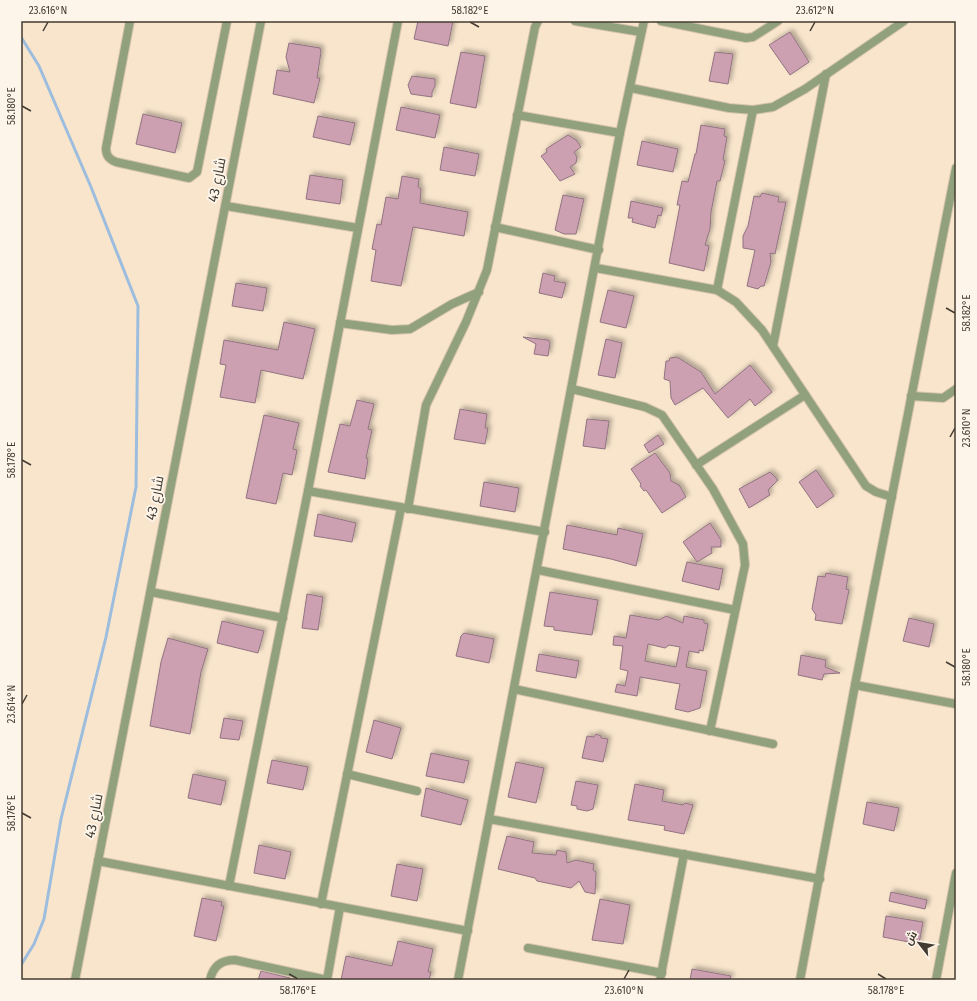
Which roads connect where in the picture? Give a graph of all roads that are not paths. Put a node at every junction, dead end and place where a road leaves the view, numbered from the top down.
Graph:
1 (130, 21) edge
2 (227, 21) edge
3 (262, 21) edge
4 (398, 21) edge
5 (538, 21) edge
6 (575, 21) edge
7 (644, 21) edge
8 (661, 21) edge
9 (778, 21) edge
10 (904, 21) edge
11 (895, 23) edge
12 (641, 32) junction
13 (826, 74) junction
14 (630, 88) junction
15 (753, 110) junction
16 (517, 115) junction
17 (620, 133) junction
18 (956, 168) edge
19 (226, 206) junction
20 (495, 227) junction
21 (358, 228) junction
22 (599, 250) junction
23 (596, 268) junction
24 (717, 290) junction
25 (479, 292) junction
26 (340, 324) junction
27 (773, 346) junction
28 (572, 389) junction
29 (956, 389) edge
30 (805, 395) junction
31 (911, 396) junction
32 (696, 465) junction
33 (308, 491) junction
34 (892, 497) junction
35 (405, 508) junction
36 (545, 532) junction
37 (538, 570) junction
38 (151, 592) junction
39 (735, 610) junction
40 (283, 618) junction
41 (855, 685) junction
42 (514, 690) junction
43 (956, 704) edge
44 (710, 731) junction
45 (773, 744) dead end
46 (347, 774) junction
47 (416, 792) dead end
48 (489, 819) junction
49 (684, 854) junction
50 (98, 861) junction
51 (956, 873) edge
52 (820, 878) junction
53 (228, 886) junction
54 (321, 904) junction
55 (340, 907) junction
56 (468, 932) junction
57 (528, 948) dead end
58 (661, 977) edge
59 (75, 980) edge
60 (210, 980) edge
61 (327, 980) edge
62 (458, 980) edge
63 (800, 980) edge
64 (936, 980) edge

1 - 2 street
3 - 19 street, شارع 43
4 - 21 street
5 - 16 street
6 - 12 street
7 - 12 street
8 - 9 street
10 - 11 street
11 - 13 street
12 - 14 street
13 - 15 street
13 - 27 street
14 - 15 street
14 - 17 street
15 - 24 street
16 - 17 street
16 - 20 street
17 - 22 street
18 - 31 street
19 - 21 street
19 - 38 street, شارع 43
20 - 22 street
20 - 25 street
21 - 26 street
22 - 23 street
23 - 24 street
23 - 28 street
24 - 27 street
25 - 26 street
25 - 35 street
26 - 33 street
27 - 30 street
28 - 32 street
28 - 36 street
29 - 31 street
30 - 32 street
30 - 34 street
31 - 34 street
32 - 39 street
33 - 35 street
33 - 40 street
34 - 41 street
35 - 36 street
35 - 46 street
36 - 37 street
37 - 39 street
37 - 42 street
38 - 40 street
38 - 50 street, شارع 43
39 - 44 street
40 - 53 street
41 - 43 street
41 - 52 street
42 - 44 street
42 - 48 street
44 - 45 street
46 - 47 street
46 - 54 street
48 - 49 street
48 - 56 street
49 - 52 street
49 - 58 street
50 - 53 street
50 - 59 street, شارع 43
51 - 64 street
52 - 63 street
53 - 54 street
54 - 55 street
55 - 56 street
55 - 61 street
56 - 62 street
57 - 58 street
60 - 61 street

